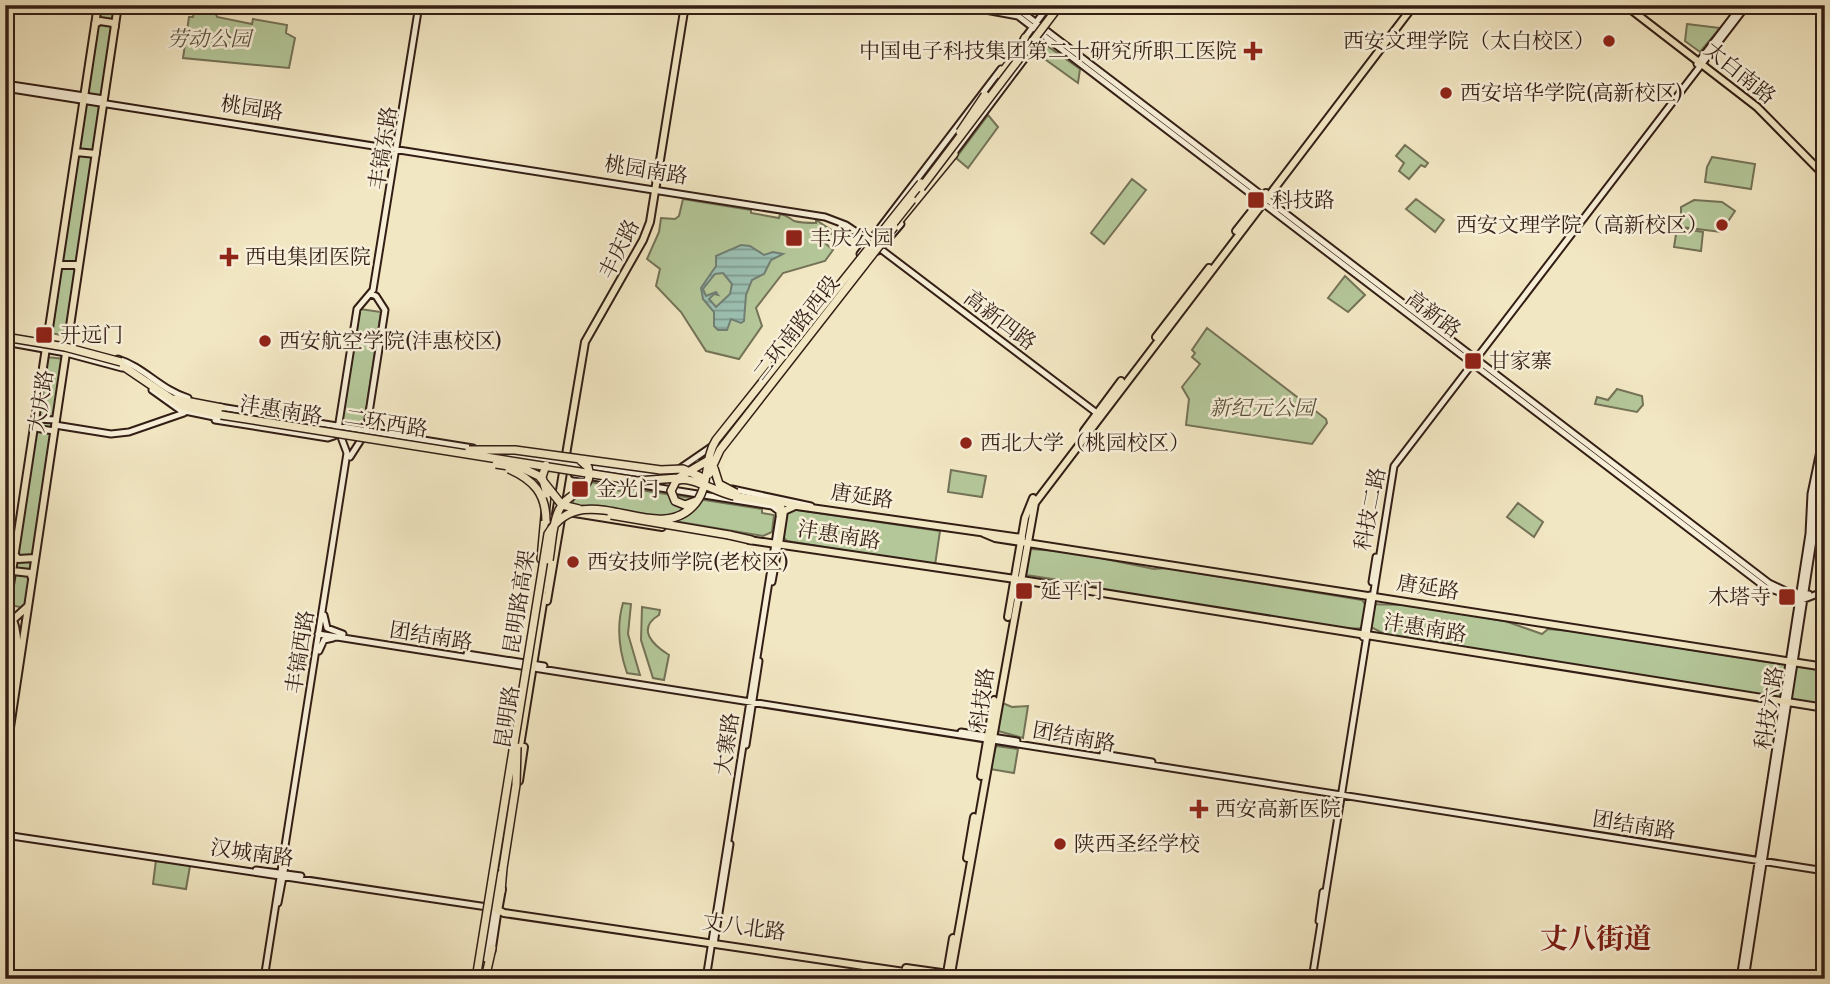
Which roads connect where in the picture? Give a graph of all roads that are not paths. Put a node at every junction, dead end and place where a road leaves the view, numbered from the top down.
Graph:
1 (98, 5) edge
2 (118, 5) edge
3 (421, 5) edge
4 (686, 5) edge
5 (960, 5) edge
6 (998, 5) edge
7 (1013, 5) edge
8 (1049, 5) edge
9 (1060, 5) edge
10 (1412, 5) edge
11 (1625, 5) edge
12 (1631, 5) edge
13 (1745, 5) edge
14 (986, 8) edge
15 (96, 15) junction
16 (116, 18) junction
17 (95, 24) junction
18 (1034, 25) junction
19 (115, 27) junction
20 (1043, 33) junction
21 (1025, 38) junction
22 (1701, 62) junction
23 (5, 86) edge
24 (84, 99) junction
25 (103, 101) junction
26 (961, 133) junction
27 (397, 148) junction
28 (77, 149) junction
29 (96, 152) junction
30 (951, 156) junction
31 (1825, 174) edge
32 (923, 183) junction
33 (657, 189) junction
34 (1263, 200) junction
35 (894, 227) junction
36 (871, 240) junction
37 (881, 248) junction
38 (59, 262) junction
39 (79, 265) junction
40 (374, 295) junction
41 (5, 338) edge
42 (46, 344) junction
43 (67, 344) junction
44 (66, 353) junction
45 (1473, 361) junction
46 (172, 401) junction
47 (189, 403) junction
48 (210, 403) junction
49 (748, 410) junction
50 (221, 411) junction
51 (188, 413) junction
52 (1098, 413) junction
53 (178, 414) junction
54 (200, 415) junction
55 (166, 416) junction
56 (36, 419) junction
57 (55, 425) junction
58 (339, 425) junction
59 (1825, 427) edge
60 (35, 428) junction
61 (367, 429) junction
62 (337, 436) junction
63 (360, 440) junction
64 (1825, 443) edge
65 (570, 449) junction
66 (469, 450) junction
67 (1825, 455) edge
68 (476, 456) junction
69 (695, 459) junction
70 (553, 460) junction
71 (570, 461) junction
72 (492, 463) junction
73 (583, 464) junction
74 (1825, 466) edge
75 (701, 469) junction
76 (662, 470) junction
77 (566, 472) junction
78 (667, 490) junction
79 (702, 493) junction
80 (735, 497) junction
81 (797, 506) junction
82 (818, 508) junction
83 (562, 511) junction
84 (600, 512) junction
85 (780, 514) joint
86 (652, 520) joint
87 (546, 521) junction
88 (751, 540) junction
89 (1023, 541) junction
90 (777, 543) junction
91 (15, 555) junction
92 (35, 558) junction
93 (13, 572) junction
94 (32, 578) junction
95 (1016, 580) junction
96 (538, 589) junction
97 (1825, 590) edge
98 (1372, 595) junction
99 (1803, 597) junction
100 (28, 605) junction
101 (8, 609) junction
102 (538, 610) junction
103 (324, 615) junction
104 (5, 618) edge
105 (14, 619) junction
106 (5, 629) edge
107 (320, 633) junction
108 (343, 636) junction
109 (1365, 636) junction
110 (18, 638) junction
111 (19, 648) junction
112 (318, 651) junction
113 (1794, 663) junction
114 (535, 666) junction
115 (1825, 667) edge
116 (752, 700) junction
117 (1787, 702) junction
118 (1822, 707) edge
119 (5, 724) edge
120 (991, 738) junction
121 (514, 748) junction
122 (5, 761) edge
123 (1341, 793) junction
124 (5, 834) edge
125 (1762, 859) junction
126 (1825, 870) edge
127 (282, 875) junction
128 (488, 886) dead end
129 (501, 891) junction
130 (485, 907) junction
131 (497, 908) junction
132 (713, 942) junction
133 (492, 948) joint
134 (949, 977) edge
135 (265, 979) edge
136 (481, 979) edge
137 (707, 979) edge
138 (984, 979) edge
139 (1311, 979) edge
140 (1744, 979) edge

1 - 15 main road, 大庆路
2 - 16 main road, 大庆路
3 - 27 main road, 丰镐东路
4 - 33 main road, 丰庆路
5 - 14 main road
6 - 14 main road
7 - 18 main road
8 - 18 main road, 二环南路西段
9 - 20 main road, 二环南路西段
9 - 26 highway, 二环南路西段, bridge
10 - 34 main road, 科技路
11 - 22 main road, 太白南路
12 - 22 main road, 太白南路
13 - 22 main road, 科技二路
14 - 18 main road
15 - 16 main road
15 - 17 main road, 大庆路
16 - 19 main road, 大庆路
17 - 19 main road
17 - 24 main road, 大庆路
18 - 20 main road, 高新路
18 - 21 main road, 二环南路西段
19 - 25 main road, 大庆路
20 - 26 highway, bridge
20 - 30 main road, 二环南路西段
20 - 34 main road, 高新路
21 - 26 highway, bridge
21 - 36 main road, 二环南路西段
22 - 31 main road, 太白南路
22 - 45 main road, 科技二路
23 - 24 main road, 桃园路
24 - 25 main road, 桃园路
24 - 28 main road, 大庆路
25 - 27 main road, 桃园路
25 - 29 main road, 大庆路
26 - 32 highway, 二环南路西段, bridge
27 - 33 main road, 桃园南路
27 - 40 main road, 丰镐东路
28 - 29 main road
28 - 38 main road, 大庆路
29 - 39 main road, 大庆路
30 - 35 highway, bridge
30 - 37 main road, 二环南路西段
32 - 35 highway, bridge
32 - 49 highway, 二环南路西段, bridge
32 - 79 highway, bridge
33 - 36 main road, 桃园南路
33 - 65 main road, 丰庆路
34 - 45 main road, 高新路
34 - 52 main road, 科技路
35 - 49 highway, 昆明路高架, bridge
36 - 37 main road, 桃园南路
36 - 69 main road, 二环南路西段
37 - 52 main road, 高新四路
37 - 75 main road, 二环南路西段
38 - 39 main road
38 - 42 main road, 大庆路
39 - 43 main road, 大庆路
40 - 58 main road, 丰镐东路
40 - 61 main road, 丰镐东路
41 - 42 main road
41 - 46 highway, 二环西路, bridge
42 - 43 main road, 沣惠南路
42 - 44 main road, 沣惠南路
42 - 56 main road, 大庆路
43 - 44 main road, 大庆路
43 - 48 main road, 沣惠南路
44 - 46 main road, 沣惠南路
44 - 57 main road, 大庆路
45 - 98 main road, 科技二路
45 - 99 main road, 高新路
46 - 47 highway
46 - 50 highway, 二环西路
46 - 51 main road, 沣惠南路
46 - 54 highway
46 - 55 main road
47 - 48 highway
47 - 50 highway
48 - 50 main road, 沣惠南路
48 - 58 main road
49 - 66 highway, 二环西路, bridge
49 - 68 highway, 二环西路, bridge
49 - 80 highway, bridge
49 - 84 highway, 昆明路高架, bridge
50 - 58 main road, 沣惠南路
50 - 66 highway, 二环西路, bridge
50 - 68 highway, 二环西路, bridge
51 - 53 main road
51 - 54 main road, 沣惠南路
52 - 89 main road, 科技路
53 - 55 main road
53 - 62 main road
54 - 62 main road, 沣惠南路
55 - 57 main road
56 - 57 main road
56 - 60 main road, 大庆路
57 - 60 main road
57 - 92 main road, 大庆路
58 - 61 main road, 沣惠南路
58 - 62 main road, 丰镐东路
59 - 99 main road
60 - 91 main road, 大庆路
61 - 63 main road, 丰镐东路
61 - 70 main road, 沣惠南路
62 - 63 main road, 沣惠南路
62 - 107 main road, 丰镐西路
63 - 77 main road, 沣惠南路
63 - 103 main road, 丰镐西路
64 - 99 main road
65 - 70 main road
65 - 71 main road, 丰庆路
65 - 73 main road
66 - 71 highway, bridge
67 - 99 main road
68 - 72 highway, bridge
69 - 73 main road, 沣惠南路
69 - 75 main road, 唐延路
70 - 71 main road, 沣惠南路
71 - 73 main road, 沣惠南路
71 - 76 highway, bridge
71 - 77 main road, 昆明路
71 - 102 highway, bridge
72 - 86 highway, bridge
72 - 87 highway, bridge
74 - 99 main road
75 - 78 main road, 二环南路西段
75 - 82 main road, 唐延路
76 - 80 highway, bridge
76 - 87 highway, bridge
77 - 78 main road, 沣惠南路
77 - 83 main road, 昆明路
77 - 114 main road, 昆明路
78 - 80 main road, 沣惠南路
79 - 80 highway, bridge
79 - 96 highway, 昆明路高架, bridge
80 - 81 main road, 唐延路
80 - 85 highway
81 - 82 main road, 唐延路
81 - 90 main road
82 - 89 main road, 唐延路
83 - 88 main road, 沣惠南路
83 - 114 main road, 昆明路
84 - 88 highway, bridge
84 - 102 highway, 昆明路高架, bridge
85 - 90 main road, 大寨路
86 - 90 main road
87 - 96 highway, bridge
88 - 90 main road, 沣惠南路
89 - 95 main road, 科技路
89 - 98 main road, 唐延路
90 - 95 main road, 沣惠南路
90 - 116 main road, 大寨路
91 - 92 main road
91 - 93 main road, 大庆路
92 - 94 main road, 大庆路
93 - 94 main road
93 - 101 main road, 大庆路
94 - 100 main road, 大庆路
95 - 109 main road, 沣惠南路
95 - 120 main road, 科技路
96 - 121 highway, 昆明路高架, bridge
97 - 99 main road
98 - 109 main road, 科技二路
98 - 113 main road, 唐延路
99 - 113 main road, 科技六路
100 - 105 main road
100 - 111 main road, 大庆路
101 - 104 main road
101 - 105 main road, 大庆路
102 - 121 highway, 昆明路高架, bridge
103 - 107 main road, 丰镐西路
103 - 108 main road
105 - 106 main road
105 - 110 main road, 大庆路
106 - 110 main road
107 - 108 main road, 团结南路
107 - 112 main road, 丰镐西路
107 - 127 main road, 丰镐西路
108 - 112 main road
108 - 114 main road, 团结南路
109 - 117 main road, 沣惠南路
109 - 123 main road, 科技二路
110 - 111 main road, 大庆路
111 - 119 main road, 大庆路
111 - 122 main road, 大庆路
112 - 127 main road, 丰镐西路
113 - 115 main road, 唐延路
113 - 117 main road, 科技六路
114 - 116 main road, 团结南路
114 - 129 main road, 昆明路
114 - 131 main road, 昆明路
116 - 120 main road, 团结南路
116 - 132 main road, 大寨路
117 - 118 main road, 沣惠南路
117 - 125 main road, 科技六路
120 - 123 main road, 团结南路
120 - 134 main road, 科技路
121 - 128 highway, bridge
121 - 129 highway, bridge
121 - 136 highway, 昆明路高架, bridge
123 - 125 main road, 团结南路
123 - 125 main road, 团结南路
123 - 139 main road, 科技二路
124 - 127 main road, 汉城南路
125 - 126 main road, 团结南路
125 - 140 main road
127 - 130 main road, 汉城南路
127 - 131 main road, 汉城南路
127 - 135 main road
129 - 131 main road, 昆明路
130 - 131 main road, 汉城南路
130 - 136 highway, bridge
131 - 132 main road, 丈八北路
131 - 133 main road, 昆明路
131 - 136 main road, 昆明路
132 - 134 main road, 丈八北路
132 - 137 main road, 大寨路
133 - 136 highway
134 - 138 main road, 丈八北路

